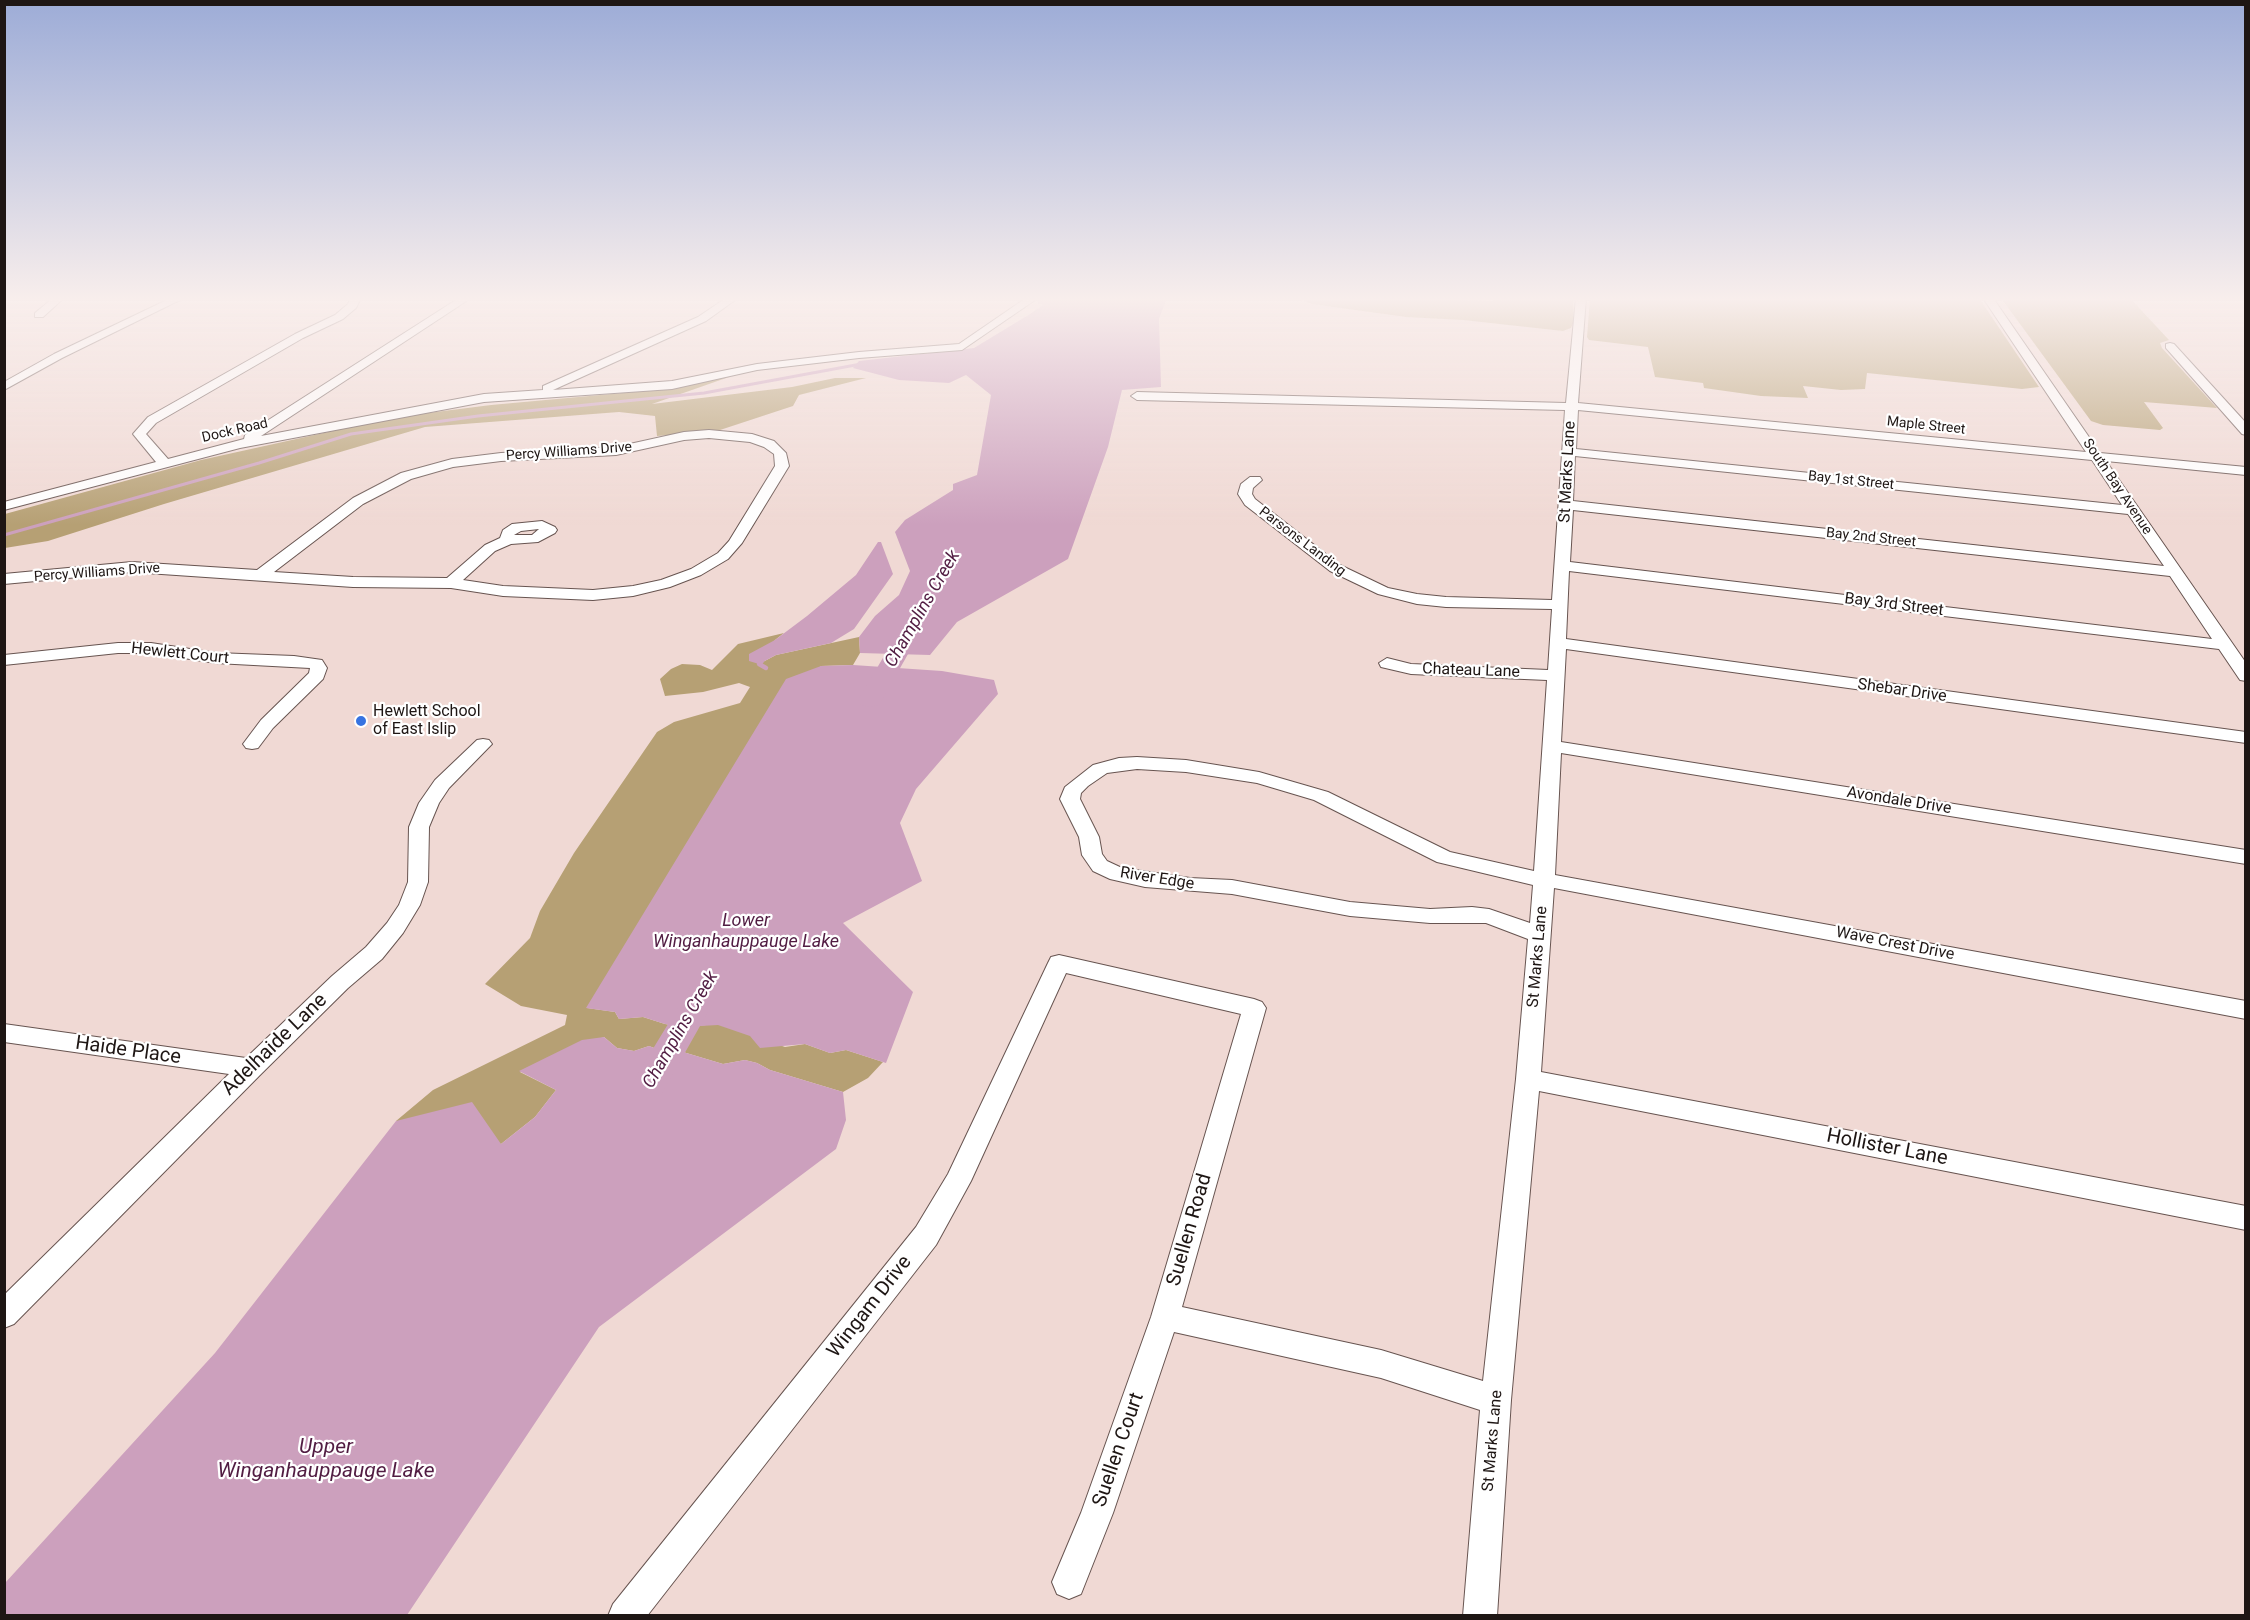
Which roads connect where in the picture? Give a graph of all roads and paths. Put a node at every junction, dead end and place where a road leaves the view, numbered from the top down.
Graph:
1 (28, 374) edge
2 (233, 374) edge
3 (348, 374) edge
4 (580, 374) edge
5 (726, 374) edge
6 (1575, 374) edge
7 (2039, 374) edge
8 (2195, 374) edge
9 (4, 387) edge
10 (535, 394) junction
11 (1137, 396) dead end
12 (1572, 408) junction
13 (2229, 412) junction
14 (2246, 413) edge
15 (2246, 431) edge
16 (239, 444) junction
17 (1570, 452) junction
18 (2096, 457) junction
19 (165, 464) junction
20 (2246, 471) edge
21 (1255, 480) dead end
22 (1567, 505) junction
23 (4, 506) edge
24 (2132, 510) junction
25 (508, 540) dead end
26 (1563, 566) junction
27 (2174, 572) junction
28 (262, 574) junction
29 (4, 579) edge
30 (451, 583) junction
31 (1561, 605) junction
32 (1558, 644) junction
33 (2224, 645) junction
34 (4, 660) edge
35 (1387, 663) dead end
36 (1555, 675) junction
37 (2246, 676) edge
38 (2246, 738) edge
39 (252, 744) dead end
40 (483, 744) dead end
41 (1552, 746) junction
42 (2246, 857) edge
43 (1544, 878) junction
44 (1540, 935) junction
45 (1059, 963) joint
46 (2246, 1010) edge
47 (4, 1033) edge
48 (251, 1068) junction
49 (1528, 1079) junction
50 (2246, 1218) edge
51 (4, 1315) edge
52 (1165, 1317) junction
53 (1496, 1400) junction
54 (1069, 1582) dead end
55 (624, 1616) edge
56 (1480, 1616) edge

1 - 9 street
2 - 19 street
3 - 16 street
4 - 10 street
5 - 10 street, Dock Road
6 - 12 street, St Marks Lane
7 - 18 street, South Bay Avenue
8 - 13 street
10 - 16 street, Dock Road
11 - 12 street, Maple Street
12 - 17 street, St Marks Lane
12 - 18 street, Maple Street
13 - 14 street
13 - 15 street
16 - 19 street, Dock Road
17 - 22 street, St Marks Lane
17 - 24 street, Bay 1st Street
18 - 20 street, Maple Street
18 - 24 street, South Bay Avenue
19 - 23 street, Dock Road
21 - 31 street, Parsons Landing
22 - 26 street, St Marks Lane
22 - 27 street, Bay 2nd Street
24 - 27 street, South Bay Avenue
25 - 30 street
26 - 31 street, St Marks Lane
26 - 33 street, Bay 3rd Street
27 - 33 street, South Bay Avenue
28 - 29 street, Percy Williams Drive
28 - 30 street, Percy Williams Drive
28 - 30 street, Percy Williams Drive
31 - 32 street, St Marks Lane
32 - 36 street, St Marks Lane
32 - 38 street, Shebar Drive
33 - 37 street, South Bay Avenue
34 - 39 street, Hewlett Court
35 - 36 street, Chateau Lane
36 - 41 street, St Marks Lane
40 - 48 street, Adelhaide Lane
41 - 42 street, Avondale Drive
41 - 43 street, St Marks Lane
43 - 44 street, St Marks Lane
43 - 44 street, River Edge
43 - 46 street, Wave Crest Drive
44 - 49 street, St Marks Lane
45 - 52 street, Suellen Road
45 - 55 street, Wingam Drive
47 - 48 street, Haide Place
48 - 51 street, Adelhaide Lane
49 - 50 street, Hollister Lane
49 - 53 street, St Marks Lane
52 - 53 street
52 - 54 street, Suellen Court
53 - 56 street, St Marks Lane

